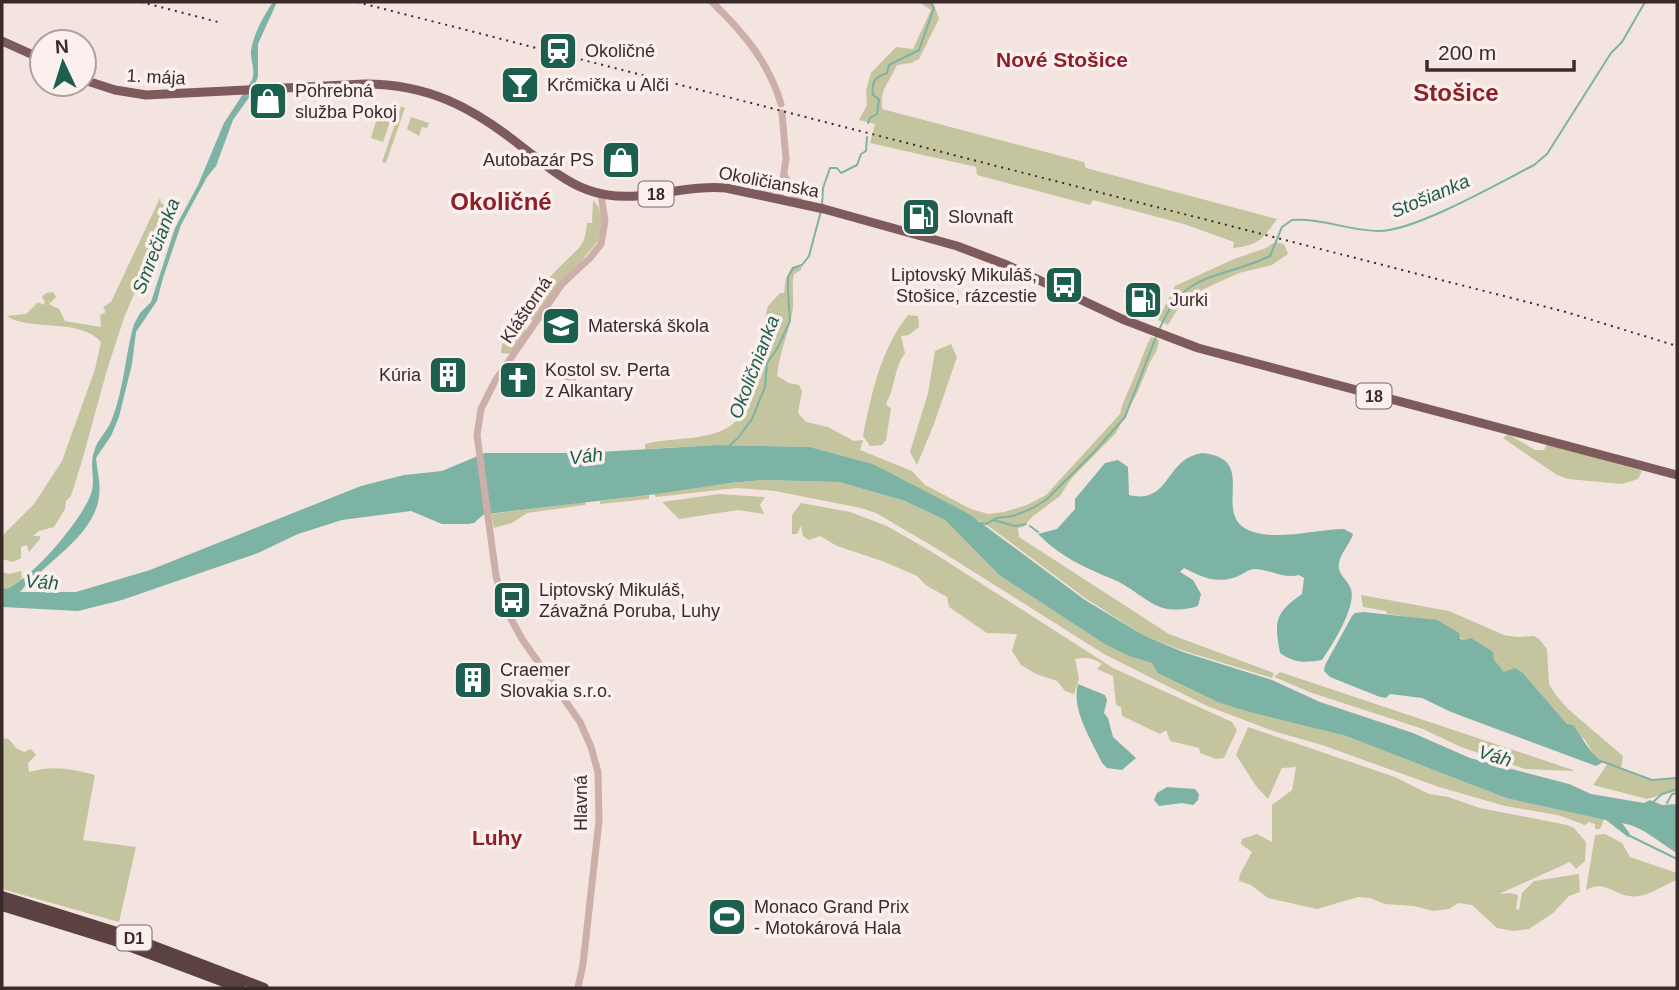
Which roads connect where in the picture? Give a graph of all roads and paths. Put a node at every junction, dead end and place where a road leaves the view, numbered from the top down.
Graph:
1 (712, 2) edge
2 (2, 41) edge
3 (28, 53) edge
4 (98, 84) edge
5 (228, 92) joint
6 (785, 176) junction
7 (758, 194) junction
8 (601, 195) junction
9 (780, 199) junction
10 (803, 204) junction
11 (1677, 475) edge
12 (488, 517) joint
13 (2, 896) edge
14 (2, 905) edge
15 (240, 988) edge
16 (264, 988) edge
17 (578, 988) edge

1 - 6 street
2 - 3 main road
4 - 5 main road, 1. mája / 18
5 - 8 main road, Okoličianska / 18
6 - 7 street
6 - 9 street
6 - 10 street
7 - 8 main road, Okoličianska / 18
7 - 9 main road, Okoličianska / 18
8 - 12 street, Kláštorná
9 - 10 main road, Okoličianska / 18
10 - 11 main road, Okoličianska / 18
12 - 17 street, Hlavná
13 - 16 highway, D1
14 - 15 highway, D1

